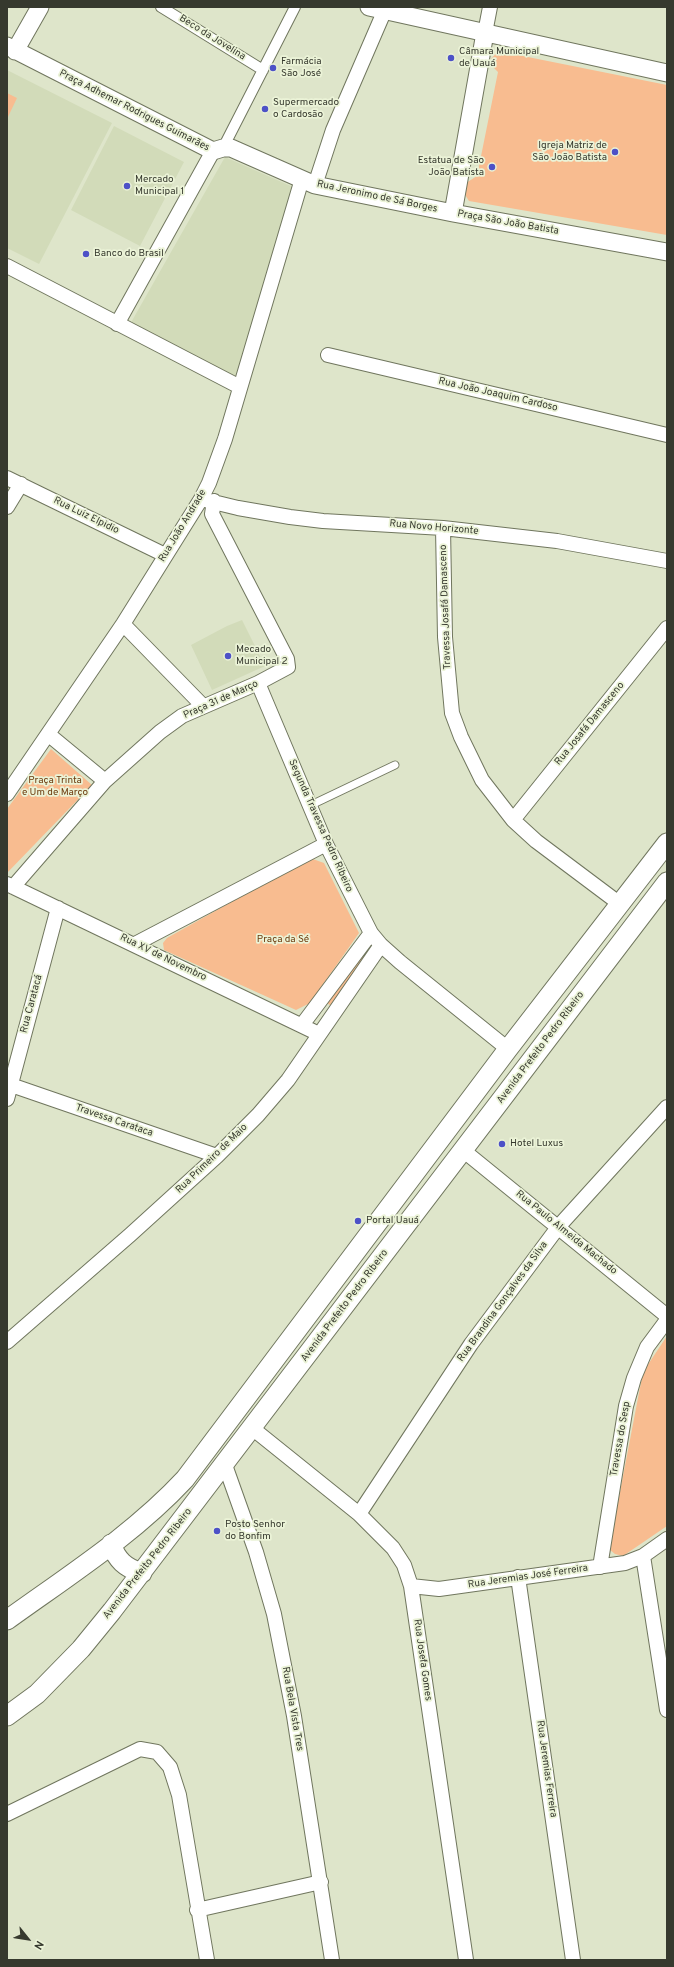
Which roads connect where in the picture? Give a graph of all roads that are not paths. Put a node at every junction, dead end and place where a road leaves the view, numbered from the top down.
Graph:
1 (40, 7) edge
2 (161, 7) edge
3 (295, 7) edge
4 (490, 7) edge
5 (380, 9) edge
6 (485, 33) junction
7 (11, 48) edge
8 (263, 70) junction
9 (667, 73) edge
10 (218, 149) junction
11 (308, 182) junction
12 (453, 213) junction
13 (667, 252) edge
14 (7, 266) edge
15 (117, 324) junction
16 (328, 355) dead end
17 (240, 387) junction
18 (667, 434) edge
19 (7, 478) edge
20 (21, 484) junction
21 (207, 500) junction
22 (7, 507) edge
23 (443, 528) junction
24 (165, 555) junction
25 (667, 561) edge
26 (123, 624) junction
27 (667, 628) edge
28 (258, 683) junction
29 (203, 706) junction
30 (48, 734) junction
31 (395, 764) dead end
32 (105, 781) junction
33 (7, 794) edge
34 (309, 806) junction
35 (513, 820) junction
36 (667, 843) edge
37 (326, 844) junction
38 (667, 882) edge
39 (10, 886) edge
40 (620, 904) junction
41 (58, 908) junction
42 (639, 919) junction
43 (371, 933) junction
44 (135, 944) junction
45 (381, 945) junction
46 (302, 1025) junction
47 (319, 1034) junction
48 (508, 1049) junction
49 (529, 1065) junction
50 (11, 1085) junction
51 (7, 1099) edge
52 (667, 1107) edge
53 (443, 1135) junction
54 (464, 1151) junction
55 (217, 1156) junction
56 (559, 1226) junction
57 (667, 1316) edge
58 (667, 1320) edge
59 (7, 1342) edge
60 (252, 1428) junction
61 (207, 1451) junction
62 (225, 1465) junction
63 (359, 1514) junction
64 (667, 1539) edge
65 (111, 1544) junction
66 (643, 1556) junction
67 (600, 1567) junction
68 (142, 1573) junction
69 (518, 1577) junction
70 (411, 1586) junction
71 (7, 1620) edge
72 (667, 1710) edge
73 (7, 1716) edge
74 (7, 1814) edge
75 (321, 1882) junction
76 (198, 1910) junction
77 (207, 1960) edge
78 (332, 1960) edge
79 (466, 1960) edge
80 (573, 1960) edge

1 - 7 street
2 - 8 street, Beco da Jovelina
3 - 8 street
4 - 6 street
5 - 6 street
5 - 11 street, Rua João Andrade
6 - 9 street
6 - 12 street, Praça São João Batista
7 - 10 street, Praça Adhemar Rodrigues Guimarães
8 - 10 street
10 - 11 street, Rua Jeronimo de Sá Borges
10 - 15 street, Praça Adhemar Rodrigues Guimarães
11 - 12 street, Rua Jeronimo de Sá Borges
11 - 17 street, Rua João Andrade
12 - 13 street, Praça São João Batista
14 - 15 street
15 - 17 street
16 - 18 street, Rua João Joaquim Cardoso
17 - 21 street, Rua João Andrade
19 - 20 street, Rua Luiz Elpidio
20 - 22 street
20 - 24 street, Rua Luiz Elpidio
21 - 23 street, Rua Novo Horizonte
21 - 24 street, Rua João Andrade
21 - 28 street, Praça 31 de Março
23 - 25 street, Rua Novo Horizonte
23 - 35 street, Travessa Josafá Damasceno
24 - 26 street, Rua João Andrade
26 - 29 street
26 - 30 street, Rua João Andrade
27 - 35 street, Rua Josafá Damasceno
28 - 29 street, Praça 31 de Março
28 - 34 street, Segunda Travessa Pedro Ribeiro
29 - 32 street, Praça 31 de Março
30 - 32 street
30 - 33 street, Rua João Andrade
31 - 34 lane
32 - 39 street, Praça 31 de Março
34 - 37 street, Segunda Travessa Pedro Ribeiro
35 - 40 street, Travessa Josafá Damasceno
36 - 40 main road
37 - 43 street, Segunda Travessa Pedro Ribeiro
37 - 44 street
38 - 42 main road, Avenida Prefeito Pedro Ribeiro
39 - 41 street, Rua XV de Novembro
40 - 42 main road
40 - 48 main road
41 - 44 street, Rua XV de Novembro
41 - 50 street, Rua Caratacá
42 - 49 main road, Avenida Prefeito Pedro Ribeiro
43 - 45 street, Segunda Travessa Pedro Ribeiro
43 - 46 street
44 - 46 street, Rua XV de Novembro
45 - 47 street, Rua Primeiro de Maio
45 - 48 street, Segunda Travessa Pedro Ribeiro
46 - 47 street, Rua XV de Novembro
47 - 55 street, Rua Primeiro de Maio
48 - 49 main road
48 - 53 main road
49 - 54 main road, Avenida Prefeito Pedro Ribeiro
50 - 51 street, Rua Caratacá
50 - 55 street, Travessa Carataca
52 - 56 street, Rua Brandina Gonçalves da Silva
53 - 54 main road
53 - 61 main road
54 - 56 street, Rua Paulo Almeida Machado
54 - 60 main road, Avenida Prefeito Pedro Ribeiro
55 - 59 street, Rua Primeiro de Maio
56 - 57 street, Rua Paulo Almeida Machado
56 - 63 street, Rua Brandina Gonçalves da Silva
58 - 67 street, Travessa do Sesp
60 - 62 main road, Avenida Prefeito Pedro Ribeiro
60 - 63 street, Rua Josefa Gomes
61 - 62 main road
61 - 65 main road
62 - 68 main road, Avenida Prefeito Pedro Ribeiro
62 - 75 street, Rua Bela Vista Tres
63 - 70 street, Rua Josefa Gomes
64 - 66 street
65 - 68 main road
65 - 71 main road
66 - 67 street, Rua Jeremias José Ferreira
66 - 72 street
67 - 69 street, Rua Jeremias José Ferreira
68 - 73 main road, Avenida Prefeito Pedro Ribeiro
69 - 70 street, Rua Jeremias José Ferreira
69 - 80 street, Rua Jeremias Ferreira
70 - 79 street, Rua Josefa Gomes
74 - 76 street
75 - 76 street
75 - 78 street, Rua Bela Vista Tres
76 - 77 street

